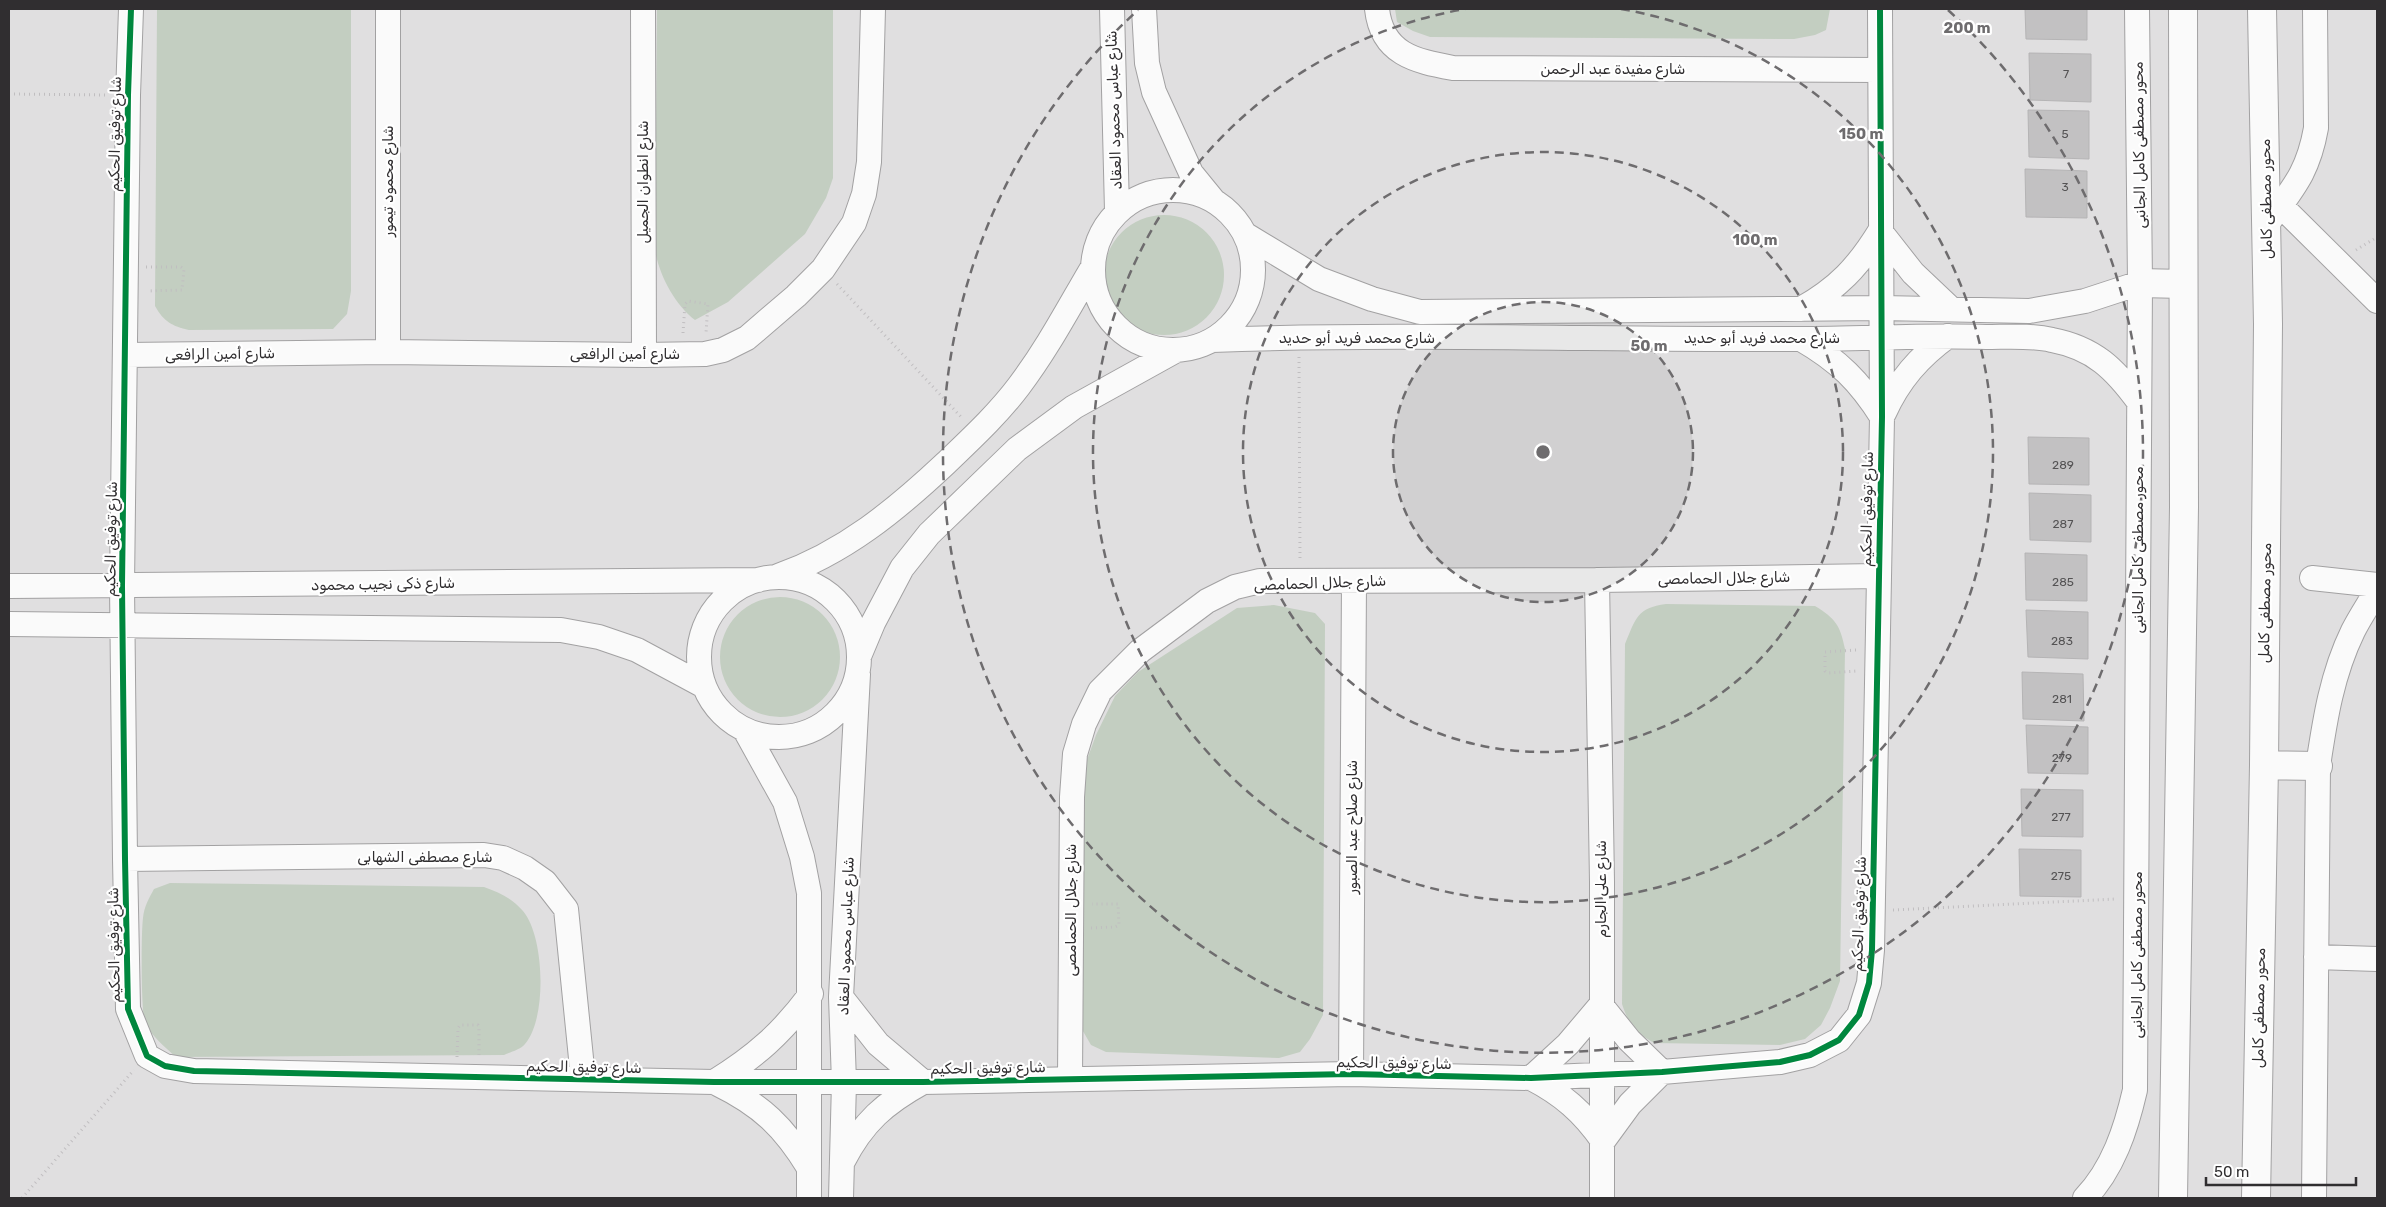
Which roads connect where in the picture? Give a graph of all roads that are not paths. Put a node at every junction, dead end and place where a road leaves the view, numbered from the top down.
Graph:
1 (131, 9) edge
2 (388, 9) edge
3 (643, 9) edge
4 (873, 9) edge
5 (1112, 9) edge
6 (1144, 9) edge
7 (1376, 9) edge
8 (1880, 9) edge
9 (2137, 9) edge
10 (2183, 9) edge
11 (2262, 9) edge
12 (2315, 9) edge
13 (1879, 70) junction
14 (1213, 200) junction
15 (2272, 207) junction
16 (1117, 211) junction
17 (1880, 231) junction
18 (1246, 235) junction
19 (1091, 270) junction
20 (2140, 283) junction
21 (2183, 284) junction
22 (2377, 301) edge
23 (1882, 308) junction
24 (1799, 310) junction
25 (1952, 310) junction
26 (1948, 336) junction
27 (1882, 337) junction
28 (1801, 339) junction
29 (1212, 340) junction
30 (1175, 351) junction
31 (388, 352) junction
32 (126, 355) junction
33 (644, 355) junction
34 (2139, 402) junction
35 (1882, 417) junction
36 (1878, 576) junction
37 (766, 578) junction
38 (2312, 578) dead end
39 (1597, 580) junction
40 (1354, 581) junction
41 (2377, 585) edge
42 (9, 586) edge
43 (122, 586) junction
44 (2377, 590) edge
45 (9, 624) edge
46 (123, 626) junction
47 (859, 664) junction
48 (704, 686) junction
49 (744, 730) junction
50 (2264, 765) junction
51 (2318, 766) junction
52 (125, 859) junction
53 (2316, 958) junction
54 (2377, 959) edge
55 (810, 994) junction
56 (842, 997) junction
57 (1601, 1005) junction
58 (1662, 1072) junction
59 (1351, 1074) junction
60 (1601, 1074) junction
61 (583, 1078) junction
62 (1070, 1078) junction
63 (1530, 1078) junction
64 (811, 1081) junction
65 (714, 1082) junction
66 (844, 1082) junction
67 (923, 1082) junction
68 (1603, 1141) junction
69 (841, 1166) junction
70 (809, 1168) junction
71 (809, 1198) edge
72 (841, 1198) edge
73 (1602, 1198) edge
74 (2085, 1198) edge
75 (2173, 1198) edge
76 (2256, 1198) edge
77 (2314, 1198) edge

1 - 32 street, شارع توفيق الحكيم
2 - 31 street, شارع محمود تيمور
3 - 33 street, شارع انطوان الجميل
4 - 33 street, شارع أمين الرافعى
5 - 16 street, شارع عباس محمود العقاد
6 - 14 street
7 - 13 street, شارع مفيدة عبد الرحمن
8 - 13 street, شارع توفيق الحكيم
9 - 20 street, محور مصطفى كامل الجانبى
10 - 21 main road
11 - 15 main road, محور مصطفى كامل
12 - 15 street
13 - 17 street, شارع توفيق الحكيم
14 - 16 street
14 - 18 street
15 - 22 street
15 - 50 main road, محور مصطفى كامل
16 - 19 street
17 - 23 street, شارع توفيق الحكيم
17 - 24 street
17 - 25 street
18 - 24 street, شارع محمد فريد أبو حديد
18 - 29 street
19 - 30 street
19 - 37 street
20 - 21 main road
20 - 25 street, شارع محمد فريد أبو حديد
20 - 34 street, محور مصطفى كامل الجانبى
21 - 75 main road
23 - 24 street, شارع محمد فريد أبو حديد
23 - 25 street, شارع محمد فريد أبو حديد
23 - 27 street, شارع توفيق الحكيم
26 - 27 street, شارع محمد فريد أبو حديد
26 - 34 street, شارع محمد فريد أبو حديد
26 - 35 street
27 - 28 street, شارع محمد فريد أبو حديد
27 - 35 street, شارع توفيق الحكيم
28 - 29 street, شارع محمد فريد أبو حديد
28 - 35 street
29 - 30 street
30 - 47 street, شارع عباس محمود العقاد
31 - 32 street, شارع أمين الرافعى
31 - 33 street, شارع أمين الرافعى
32 - 43 street, شارع توفيق الحكيم
34 - 74 street, محور مصطفى كامل الجانبى
35 - 36 street, شارع توفيق الحكيم
36 - 39 street, شارع جلال الحمامصى
36 - 58 street, شارع توفيق الحكيم
37 - 43 street, شارع ذكى نجيب محمود
37 - 47 street
37 - 48 street
38 - 41 street
39 - 40 street, شارع جلال الحمامصى
39 - 57 street, شارع على الجارم
40 - 59 street, شارع صلاح عبد الصبور
40 - 62 street, شارع جلال الحمامصى
42 - 43 street, شارع ذكى نجيب محمود
43 - 46 street, شارع توفيق الحكيم
44 - 51 street
45 - 46 street
46 - 48 street
46 - 52 street, شارع توفيق الحكيم
47 - 49 street
47 - 56 street, شارع عباس محمود العقاد
48 - 49 street
49 - 55 street
50 - 51 main road
50 - 76 main road, محور مصطفى كامل
51 - 53 street
52 - 61 street, شارع مصطفى الشهابى
52 - 61 street, شارع توفيق الحكيم
53 - 54 street
53 - 77 street
55 - 64 street
55 - 65 street
56 - 66 street, شارع عباس محمود العقاد
56 - 67 street
57 - 58 street
57 - 60 street, شارع على الجارم
57 - 63 street
58 - 60 street, شارع توفيق الحكيم
58 - 68 street
59 - 62 street, شارع توفيق الحكيم
59 - 63 street, شارع توفيق الحكيم
60 - 63 street, شارع توفيق الحكيم
60 - 68 street, شارع على الجارم
61 - 65 street, شارع توفيق الحكيم
62 - 67 street, شارع توفيق الحكيم
63 - 68 street
64 - 65 street, شارع توفيق الحكيم
64 - 66 street, شارع توفيق الحكيم
64 - 70 street
65 - 70 street
66 - 67 street, شارع توفيق الحكيم
66 - 69 street, شارع عباس محمود العقاد
67 - 69 street
68 - 73 street, شارع على الجارم
69 - 72 street, شارع عباس محمود العقاد
70 - 71 street

